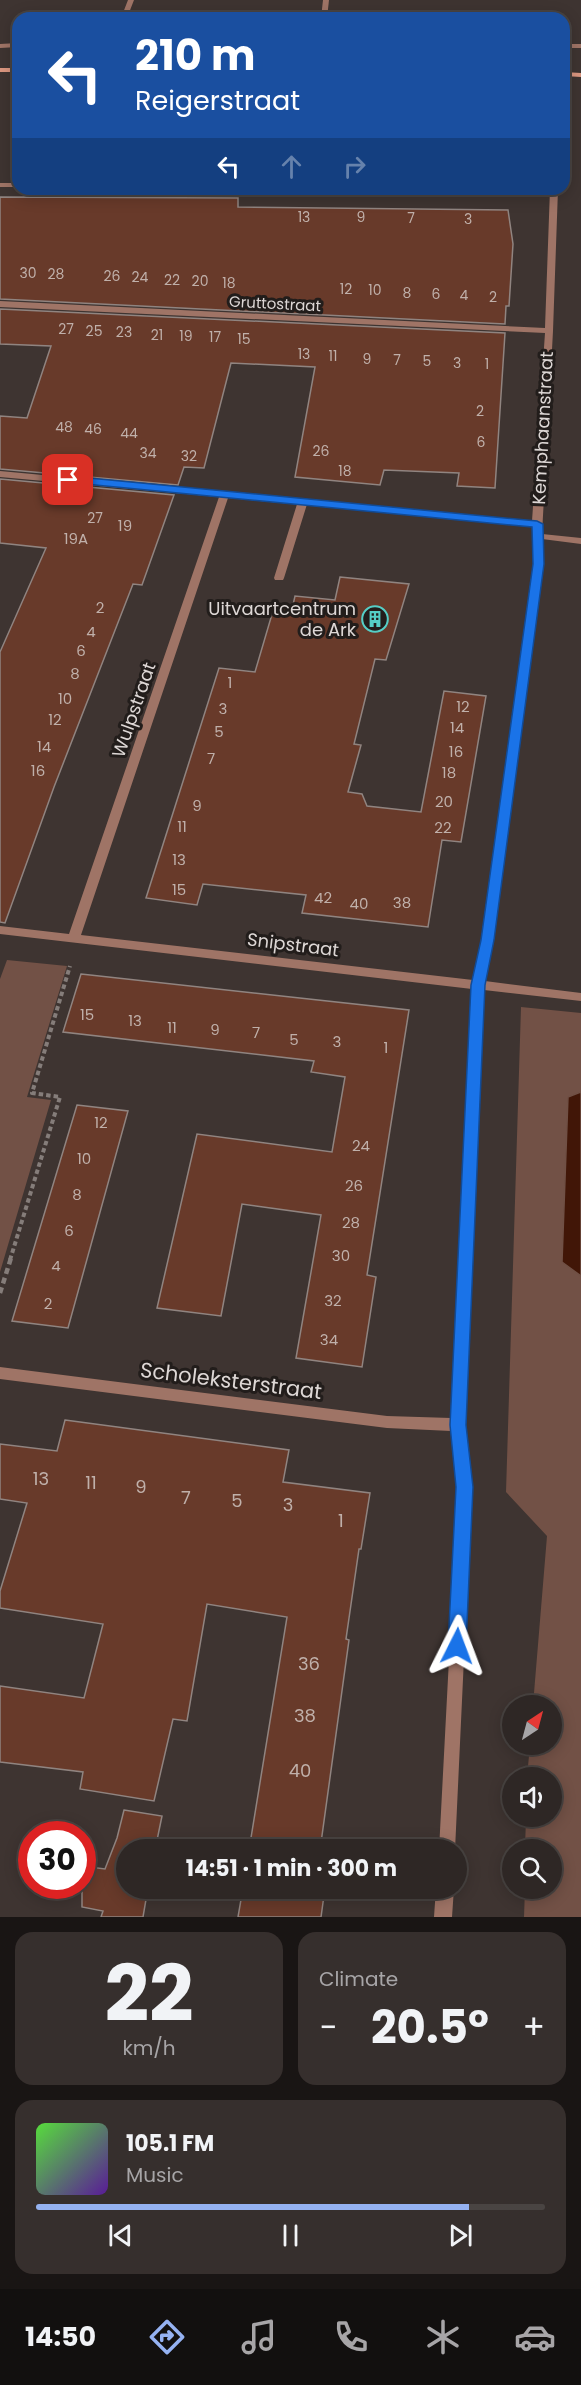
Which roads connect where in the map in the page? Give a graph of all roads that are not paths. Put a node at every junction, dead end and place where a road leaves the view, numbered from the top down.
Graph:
1 (554, 195) edge
2 (0, 304) edge
3 (549, 331) junction
4 (0, 474) edge
5 (225, 494) junction
6 (303, 501) junction
7 (537, 530) junction
8 (581, 541) edge
9 (279, 578) dead end
10 (0, 930) edge
11 (74, 937) junction
12 (478, 985) junction
13 (581, 997) edge
14 (0, 1373) edge
15 (458, 1425) junction
16 (448, 1839) edge
17 (444, 1899) edge
18 (443, 1917) edge

1 - 3 street, Kemphaanstraat
2 - 3 street, Gruttostraat
3 - 7 street, Kemphaanstraat
4 - 5 street
5 - 6 street
5 - 11 street, Wulpstraat
6 - 7 street
6 - 9 street
7 - 8 street
7 - 12 street, Kemphaanstraat
10 - 11 street, Snipstraat
11 - 12 street, Snipstraat
12 - 13 street, Snipstraat
12 - 15 street, Kemphaanstraat
14 - 15 street, Scholeksterstraat
15 - 16 street, Kemphaanstraat
17 - 18 street

